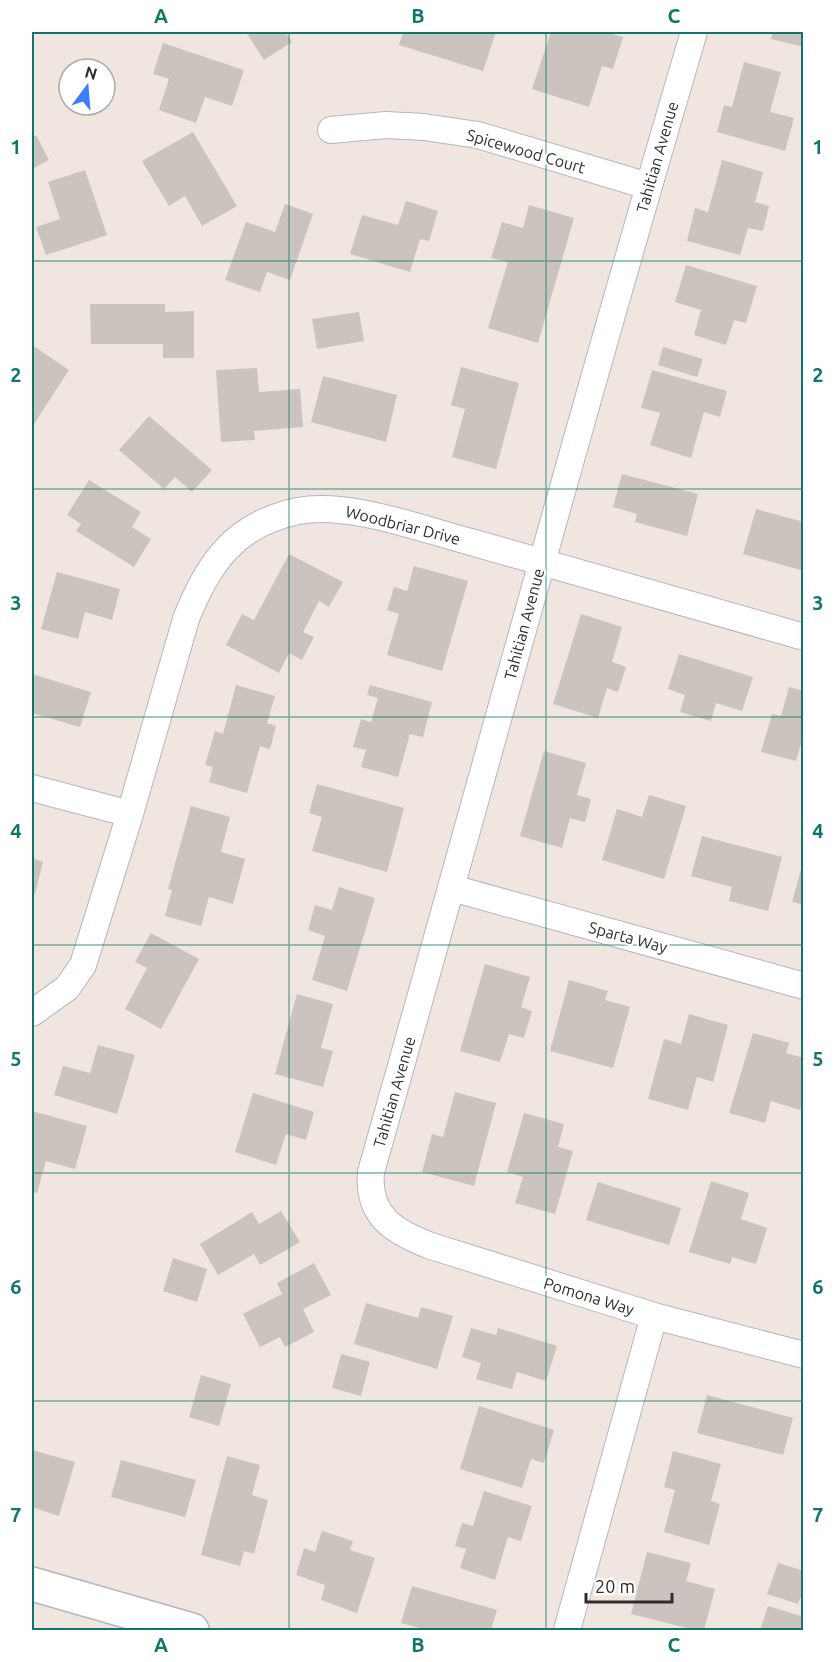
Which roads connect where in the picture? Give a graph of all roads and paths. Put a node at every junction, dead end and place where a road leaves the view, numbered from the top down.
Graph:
1 (694, 32) edge
2 (331, 130) dead end
3 (648, 186) junction
4 (542, 562) junction
5 (804, 638) edge
6 (32, 788) edge
7 (130, 814) junction
8 (452, 888) junction
9 (804, 986) edge
10 (32, 1013) edge
11 (382, 1217) joint
12 (654, 1316) junction
13 (804, 1355) edge
14 (32, 1584) edge
15 (192, 1630) edge
16 (567, 1630) edge

1 - 3 street, Tahitian Avenue
2 - 3 street, Spicewood Court
3 - 4 street, Tahitian Avenue
4 - 5 street, Woodbriar Drive
4 - 7 street, Woodbriar Drive
4 - 8 street, Tahitian Avenue
6 - 7 street
7 - 10 street, Woodbriar Drive
8 - 9 street, Sparta Way
8 - 11 street, Tahitian Avenue
11 - 12 street, Pomona Way
12 - 13 street, Pomona Way
12 - 16 street
14 - 15 main road

